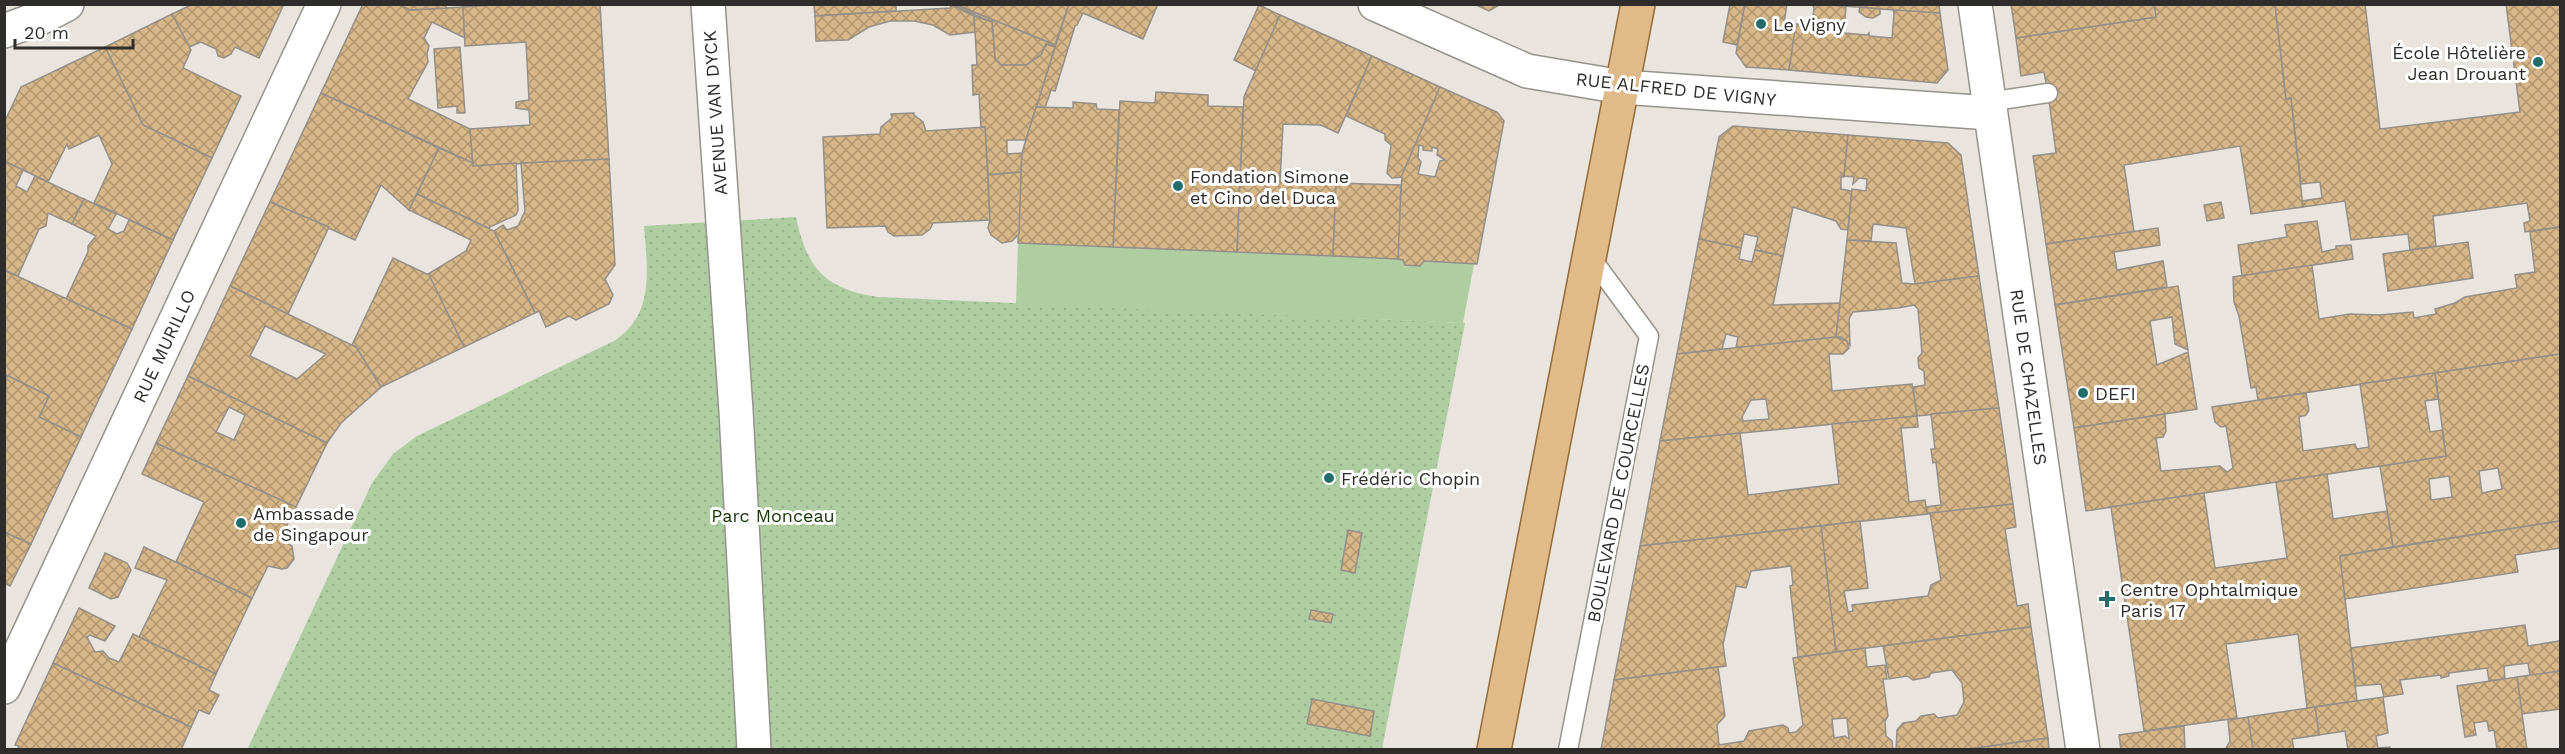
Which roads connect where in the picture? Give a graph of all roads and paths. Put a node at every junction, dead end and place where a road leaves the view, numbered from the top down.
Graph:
1 (67, 4) edge
2 (324, 4) edge
3 (708, 4) edge
4 (1375, 4) edge
5 (1638, 4) edge
6 (1974, 4) edge
7 (4, 31) edge
8 (1622, 87) junction
9 (2048, 93) dead end
10 (1989, 108) junction
11 (1588, 255) junction
12 (4, 687) edge
13 (753, 750) edge
14 (1494, 750) edge
15 (1568, 750) edge
16 (2083, 750) edge

1 - 7 street
2 - 12 street, RUE MURILLO
3 - 13 street, AVENUE VAN DYCK
4 - 8 street, RUE ALFRED DE VIGNY
5 - 8 main road
6 - 10 street, RUE DE CHAZELLES
8 - 10 street, RUE ALFRED DE VIGNY
8 - 11 main road
9 - 10 lane
10 - 16 street, RUE DE CHAZELLES
11 - 14 main road
11 - 15 lane, BOULEVARD DE COURCELLES

